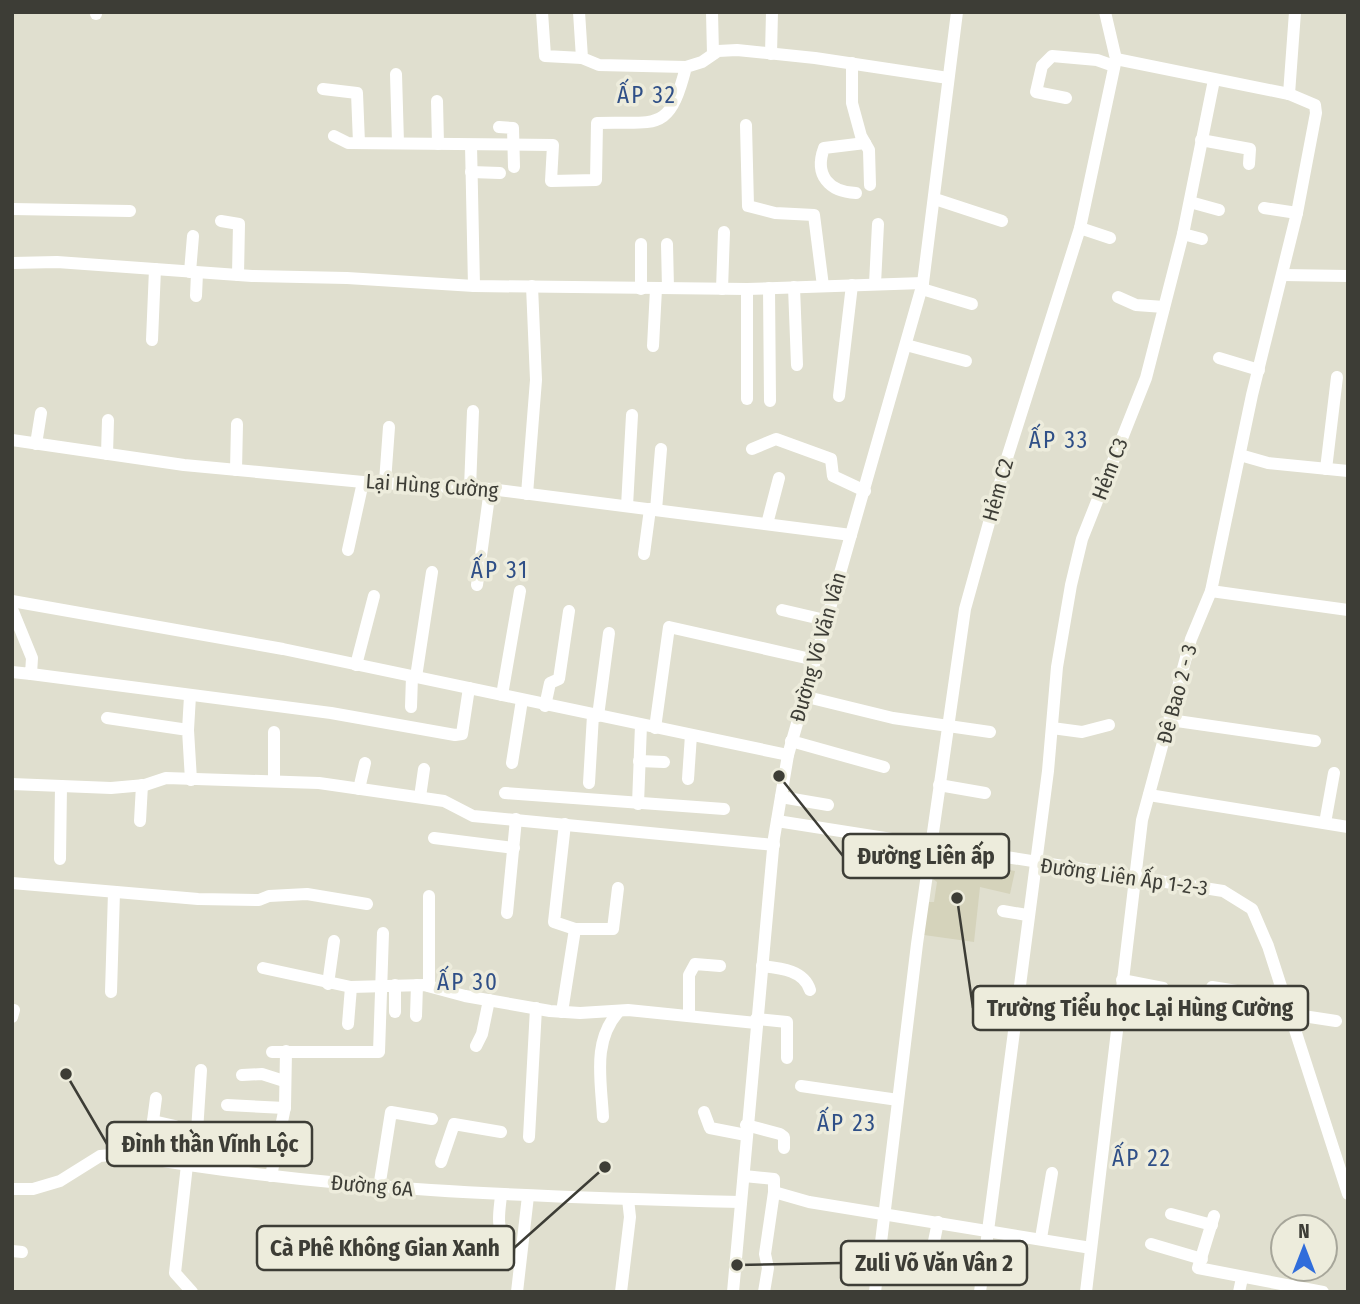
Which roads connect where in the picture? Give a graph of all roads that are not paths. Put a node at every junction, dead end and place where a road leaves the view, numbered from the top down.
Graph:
1 (542, 12) edge
2 (579, 12) edge
3 (712, 12) edge
4 (772, 12) edge
5 (957, 12) edge
6 (1105, 12) edge
7 (1295, 12) edge
8 (713, 54) junction
9 (771, 54) junction
10 (582, 58) junction
11 (1115, 62) junction
12 (852, 63) junction
13 (686, 67) junction
14 (396, 74) dead end
15 (948, 78) junction
16 (1214, 80) junction
17 (323, 89) dead end
18 (1289, 94) junction
19 (1066, 98) dead end
20 (437, 101) dead end
21 (746, 125) dead end
22 (499, 127) dead end
23 (334, 136) dead end
24 (1201, 140) junction
25 (398, 142) junction
26 (359, 143) junction
27 (865, 143) junction
28 (438, 144) junction
29 (471, 145) junction
30 (514, 146) junction
31 (1249, 164) dead end
32 (514, 167) dead end
33 (471, 172) junction
34 (500, 173) dead end
35 (870, 184) dead end
36 (856, 193) dead end
37 (935, 199) junction
38 (1190, 202) junction
39 (1264, 208) dead end
40 (12, 209) edge
41 (1219, 210) dead end
42 (130, 211) dead end
43 (1297, 213) junction
44 (221, 222) dead end
45 (1002, 222) dead end
46 (878, 224) dead end
47 (1080, 228) junction
48 (724, 232) dead end
49 (1183, 234) junction
50 (193, 236) dead end
51 (1110, 239) dead end
52 (1202, 239) dead end
53 (640, 244) dead end
54 (667, 244) dead end
55 (12, 263) edge
56 (155, 270) junction
57 (194, 272) junction
58 (238, 275) junction
59 (1283, 275) junction
60 (1348, 276) edge
61 (875, 284) junction
62 (852, 285) junction
63 (474, 286) junction
64 (532, 286) junction
65 (822, 286) junction
66 (923, 286) junction
67 (794, 287) junction
68 (769, 288) junction
69 (640, 289) junction
70 (662, 289) junction
71 (722, 289) junction
72 (747, 289) junction
73 (196, 296) dead end
74 (1118, 297) dead end
75 (972, 304) dead end
76 (1164, 307) junction
77 (152, 340) dead end
78 (906, 345) junction
79 (653, 346) dead end
80 (1219, 358) dead end
81 (966, 361) dead end
82 (797, 365) dead end
83 (1259, 370) junction
84 (1338, 377) dead end
85 (839, 396) dead end
86 (747, 399) dead end
87 (770, 401) dead end
88 (473, 411) dead end
89 (41, 413) dead end
90 (632, 415) dead end
91 (108, 420) dead end
92 (237, 424) dead end
93 (389, 427) dead end
94 (12, 440) edge
95 (36, 444) junction
96 (661, 449) dead end
97 (752, 449) dead end
98 (107, 454) junction
99 (1240, 455) junction
100 (1326, 469) junction
101 (236, 470) junction
102 (1348, 471) edge
103 (779, 478) dead end
104 (363, 482) junction
105 (385, 482) junction
106 (470, 488) junction
107 (490, 489) junction
108 (865, 491) junction
109 (527, 494) junction
110 (627, 506) junction
111 (653, 509) junction
112 (768, 524) junction
113 (851, 536) junction
114 (348, 550) dead end
115 (644, 554) dead end
116 (432, 572) dead end
117 (477, 585) dead end
118 (520, 591) dead end
119 (1211, 591) junction
120 (374, 596) dead end
121 (12, 601) edge
122 (12, 608) edge
123 (782, 610) dead end
124 (1348, 610) edge
125 (569, 611) dead end
126 (825, 620) junction
127 (609, 633) dead end
128 (815, 660) junction
129 (356, 665) junction
130 (12, 672) edge
131 (31, 674) junction
132 (414, 676) junction
133 (469, 688) junction
134 (502, 695) junction
135 (190, 696) junction
136 (803, 696) junction
137 (522, 700) junction
138 (545, 706) junction
139 (411, 707) dead end
140 (595, 716) junction
141 (107, 718) dead end
142 (1170, 720) junction
143 (641, 725) junction
144 (947, 725) junction
145 (1109, 725) dead end
146 (655, 728) junction
147 (1052, 728) junction
148 (188, 730) junction
149 (274, 732) dead end
150 (990, 732) dead end
151 (691, 735) junction
152 (1315, 740) dead end
153 (791, 741) junction
154 (788, 755) junction
155 (639, 761) junction
156 (664, 762) dead end
157 (365, 763) dead end
158 (512, 763) dead end
159 (884, 767) dead end
160 (424, 769) dead end
161 (1334, 773) dead end
162 (274, 779) junction
163 (688, 779) dead end
164 (191, 780) junction
165 (589, 783) dead end
166 (12, 785) edge
167 (142, 785) junction
168 (939, 785) junction
169 (61, 786) junction
170 (359, 789) junction
171 (505, 793) dead end
172 (985, 793) dead end
173 (1149, 795) junction
174 (420, 797) junction
175 (781, 797) junction
176 (638, 804) junction
177 (828, 805) dead end
178 (724, 810) dead end
179 (516, 820) junction
180 (140, 821) dead end
181 (777, 821) junction
182 (1325, 823) junction
183 (565, 824) junction
184 (1348, 827) edge
185 (434, 838) dead end
186 (774, 845) junction
187 (932, 847) junction
188 (514, 848) junction
189 (60, 859) dead end
190 (1035, 864) junction
191 (1133, 878) junction
192 (12, 883) edge
193 (618, 888) dead end
194 (114, 892) junction
195 (429, 896) dead end
196 (367, 904) dead end
197 (1003, 911) dead end
198 (507, 913) dead end
199 (1027, 915) junction
200 (575, 929) junction
201 (383, 933) dead end
202 (334, 941) dead end
203 (720, 966) dead end
204 (762, 966) junction
205 (263, 968) dead end
206 (1122, 980) junction
207 (328, 984) junction
208 (395, 985) junction
209 (381, 986) junction
210 (423, 986) junction
211 (351, 987) junction
212 (1212, 987) dead end
213 (1163, 988) dead end
214 (810, 990) dead end
215 (1282, 990) junction
216 (111, 992) dead end
217 (489, 1000) junction
218 (1073, 1005) dead end
219 (537, 1008) junction
220 (1119, 1009) junction
221 (619, 1011) junction
222 (395, 1012) dead end
223 (562, 1012) junction
224 (1290, 1014) junction
225 (416, 1016) dead end
226 (689, 1016) junction
227 (1165, 1018) dead end
228 (756, 1021) junction
229 (1336, 1021) dead end
230 (348, 1024) dead end
231 (476, 1046) dead end
232 (286, 1051) junction
233 (272, 1052) dead end
234 (788, 1058) dead end
235 (201, 1070) dead end
236 (242, 1075) dead end
237 (284, 1081) junction
238 (801, 1086) dead end
239 (156, 1098) dead end
240 (898, 1100) junction
241 (227, 1105) dead end
242 (285, 1108) junction
243 (704, 1112) dead end
244 (603, 1117) dead end
245 (432, 1119) dead end
246 (153, 1121) junction
247 (746, 1130) junction
248 (500, 1132) dead end
249 (529, 1137) dead end
250 (150, 1144) junction
251 (784, 1148) dead end
252 (148, 1159) junction
253 (442, 1162) dead end
254 (185, 1165) junction
255 (1052, 1173) dead end
256 (271, 1176) junction
257 (744, 1176) junction
258 (379, 1188) junction
259 (12, 1189) edge
260 (774, 1192) junction
261 (1348, 1194) edge
262 (501, 1195) junction
263 (528, 1196) junction
264 (628, 1199) junction
265 (741, 1202) junction
266 (885, 1214) junction
267 (1171, 1214) dead end
268 (939, 1222) junction
269 (987, 1230) junction
270 (1041, 1238) junction
271 (506, 1240) dead end
272 (1151, 1244) dead end
273 (1091, 1248) junction
274 (932, 1251) dead end
275 (1202, 1259) junction
276 (1242, 1278) junction
277 (1294, 1289) edge
278 (192, 1292) edge
279 (517, 1292) edge
280 (621, 1292) edge
281 (733, 1292) edge
282 (764, 1292) edge
283 (875, 1292) edge
284 (980, 1292) edge
285 (1086, 1292) edge
286 (1238, 1292) edge
287 (1323, 1292) edge

1 - 10 street
2 - 10 street
3 - 8 street
4 - 9 street
5 - 15 street, Đường Võ Văn Vân
6 - 11 street
7 - 18 street
8 - 9 street
8 - 13 street
9 - 12 street
10 - 13 street
11 - 16 street
11 - 19 street
11 - 47 street, Hẻm C2
12 - 15 street
12 - 27 street
13 - 30 street
14 - 25 street
15 - 37 street, Đường Võ Văn Vân
16 - 18 street
16 - 24 street, Hẻm C3
17 - 26 street
18 - 43 street, Đê Bao 2 - 3
20 - 28 street
21 - 65 street
22 - 30 street
23 - 26 street
24 - 31 street
24 - 38 street, Hẻm C3
25 - 26 street
25 - 28 street
27 - 35 street
27 - 36 street
28 - 29 street
29 - 30 street
29 - 33 street
30 - 32 street
33 - 34 street
33 - 63 street
37 - 45 street
37 - 66 street, Đường Võ Văn Vân
38 - 41 street
38 - 49 street, Hẻm C3
39 - 43 street
40 - 42 street
43 - 59 street, Đê Bao 2 - 3
44 - 58 street
46 - 61 street
47 - 51 street
47 - 144 street, Hẻm C2
48 - 71 street
49 - 52 street
49 - 76 street, Hẻm C3
50 - 57 street
53 - 69 street
54 - 70 street
55 - 56 street
56 - 57 street
56 - 77 street
57 - 58 street
57 - 73 street
58 - 63 street
59 - 60 street
59 - 83 street, Đê Bao 2 - 3
61 - 62 street
61 - 66 street
62 - 65 street
62 - 85 street
63 - 64 street
64 - 69 street
64 - 109 street
65 - 67 street
66 - 75 street
66 - 78 street, Đường Võ Văn Vân
67 - 68 street
67 - 82 street
68 - 72 street
68 - 87 street
69 - 70 street
70 - 71 street
70 - 79 street
71 - 72 street
72 - 86 street
74 - 76 street
76 - 147 street, Hẻm C3
78 - 81 street
78 - 108 street, Đường Võ Văn Vân
80 - 83 street
83 - 99 street, Đê Bao 2 - 3
84 - 100 street
88 - 106 street
89 - 95 street
90 - 110 street
91 - 98 street
92 - 101 street
93 - 105 street
94 - 95 street, Lại Hùng Cường
95 - 98 street, Lại Hùng Cường
96 - 111 street
97 - 108 street
98 - 101 street, Lại Hùng Cường
99 - 100 street
99 - 119 street, Đê Bao 2 - 3
100 - 102 street
101 - 104 street, Lại Hùng Cường
103 - 112 street
104 - 105 street, Lại Hùng Cường
104 - 114 street
105 - 106 street, Lại Hùng Cường
106 - 107 street, Lại Hùng Cường
107 - 109 street, Lại Hùng Cường
107 - 117 street
108 - 113 street, Đường Võ Văn Vân
109 - 110 street, Lại Hùng Cường
110 - 111 street, Lại Hùng Cường
111 - 112 street, Lại Hùng Cường
111 - 115 street
112 - 113 street, Lại Hùng Cường
113 - 126 street, Đường Võ Văn Vân
116 - 132 street
118 - 134 street
119 - 124 street
119 - 142 street, Đê Bao 2 - 3
120 - 129 street
121 - 129 street
122 - 131 street
123 - 126 street
125 - 138 street
126 - 128 street, Đường Võ Văn Vân
127 - 140 street
128 - 136 street, Đường Võ Văn Vân
128 - 146 street
129 - 132 street
130 - 131 street
131 - 135 street
132 - 133 street
132 - 139 street
133 - 134 street
133 - 135 street
134 - 137 street
135 - 148 street
136 - 144 street
136 - 153 street, Đường Võ Văn Vân
137 - 138 street
137 - 158 street
138 - 140 street
140 - 143 street
140 - 165 street
141 - 148 street
142 - 152 street
142 - 173 street, Đê Bao 2 - 3
143 - 146 street
143 - 155 street
144 - 150 street
144 - 168 street, Hẻm C2
145 - 147 street
146 - 151 street
147 - 190 street, Hẻm C3
148 - 164 street
149 - 162 street
151 - 154 street
151 - 163 street
153 - 154 street, Đường Võ Văn Vân
153 - 159 street
154 - 175 street, Đường Võ Văn Vân
155 - 156 street
155 - 176 street
157 - 170 street
160 - 174 street
161 - 182 street
162 - 164 street
162 - 170 street
164 - 167 street
166 - 169 street
167 - 169 street
167 - 180 street
168 - 172 street
168 - 187 street, Hẻm C2
169 - 189 street
170 - 174 street
171 - 176 street
173 - 182 street
173 - 191 street, Đê Bao 2 - 3
174 - 179 street
175 - 177 street
175 - 181 street, Đường Võ Văn Vân
176 - 178 street
179 - 183 street
179 - 188 street
181 - 186 street, Đường Võ Văn Vân
181 - 187 street, Đường Liên Ấp 1-2-3
182 - 184 street
183 - 186 street
183 - 200 street
185 - 188 street
186 - 204 street, Đường Võ Văn Vân
187 - 190 street, Đường Liên Ấp 1-2-3
187 - 240 street, Hẻm C2
188 - 198 street
190 - 191 street, Đường Liên Ấp 1-2-3
190 - 199 street, Hẻm C3
191 - 206 street, Đê Bao 2 - 3
191 - 215 street, Đường Liên Ấp 1-2-3
192 - 194 street
193 - 200 street
194 - 196 street
194 - 216 street
195 - 210 street
197 - 199 street
199 - 269 street, Hẻm C3
200 - 223 street
201 - 209 street
202 - 207 street
203 - 226 street
204 - 214 street
204 - 228 street, Đường Võ Văn Vân
205 - 207 street
206 - 213 street
206 - 220 street, Đê Bao 2 - 3
207 - 211 street
208 - 209 street
208 - 210 street
208 - 222 street
209 - 211 street
209 - 232 street
210 - 217 street
210 - 225 street
211 - 230 street
212 - 215 street
215 - 224 street, Đường Liên Ấp 1-2-3
217 - 219 street
217 - 231 street
218 - 220 street
219 - 223 street
219 - 249 street
220 - 227 street
220 - 273 street, Đê Bao 2 - 3
221 - 223 street
221 - 226 street
221 - 244 street
224 - 229 street
224 - 261 street, Đường Liên Ấp 1-2-3
226 - 228 street
228 - 234 street
228 - 247 street, Đường Võ Văn Vân
232 - 233 street
232 - 237 street
235 - 254 street
236 - 237 street
237 - 242 street
238 - 240 street
239 - 246 street
240 - 266 street, Hẻm C2
241 - 242 street
242 - 256 street
243 - 247 street
245 - 258 street
246 - 250 street
246 - 250 street
247 - 251 street
247 - 257 street, Đường Võ Văn Vân
248 - 253 street
250 - 252 street
252 - 254 street, Đường 6A
252 - 259 street, Đường 6A
254 - 256 street, Đường 6A
254 - 278 street
255 - 270 street
256 - 258 street, Đường 6A
257 - 260 street
257 - 265 street, Đường Võ Văn Vân
258 - 262 street, Đường 6A
260 - 266 street
260 - 282 street
262 - 263 street, Đường 6A
262 - 271 street
263 - 264 street, Đường 6A
263 - 279 street
264 - 265 street, Đường 6A
264 - 280 street
265 - 281 street, Đường Võ Văn Vân
266 - 268 street
266 - 283 street, Hẻm C2
267 - 275 street
268 - 269 street
268 - 274 street
269 - 270 street
269 - 284 street, Hẻm C3
270 - 273 street
272 - 275 street
273 - 285 street, Đê Bao 2 - 3
275 - 276 street
276 - 277 street
276 - 286 street
277 - 287 street

